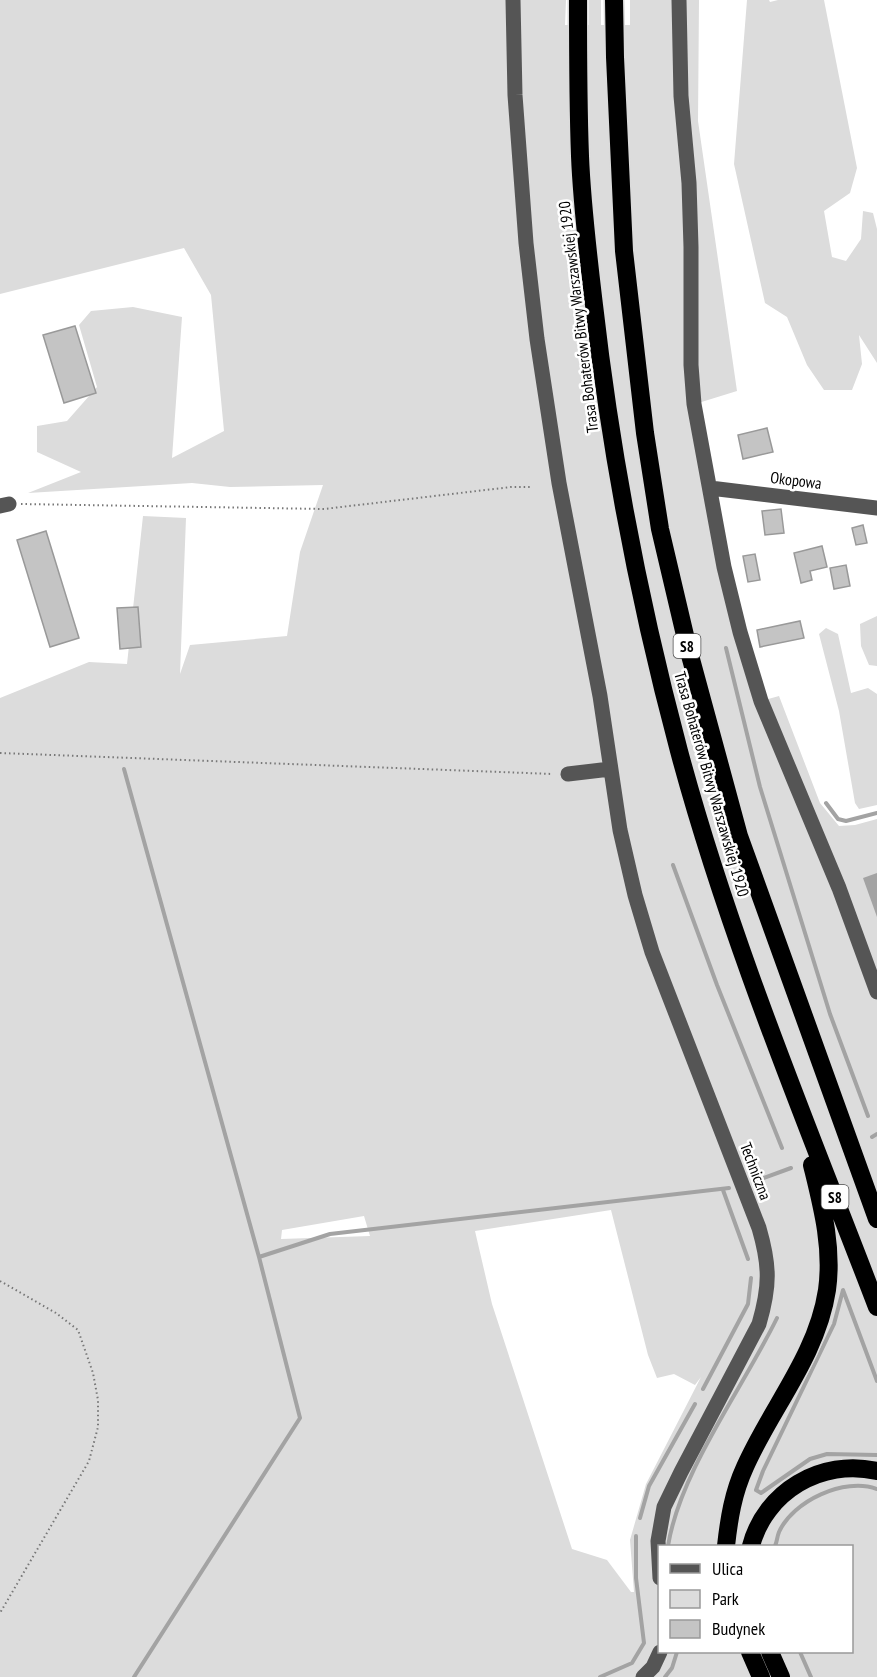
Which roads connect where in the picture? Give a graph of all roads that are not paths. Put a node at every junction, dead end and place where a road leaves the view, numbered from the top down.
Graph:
1 (513, 0) edge
2 (578, 0) edge
3 (614, 0) edge
4 (679, 0) edge
5 (710, 488) junction
6 (877, 508) edge
7 (610, 769) junction
8 (568, 774) road end
9 (877, 992) edge
10 (792, 1087) junction
11 (877, 1219) edge
12 (877, 1307) edge
13 (877, 1471) edge
14 (658, 1545) edge
15 (726, 1545) edge
16 (751, 1545) edge
17 (660, 1653) edge
18 (750, 1653) edge
19 (770, 1653) edge
20 (643, 1677) edge
21 (761, 1677) edge
22 (781, 1677) edge

1 - 7 street, Techniczna
2 - 10 highway, Trasa Bohaterów Bitwy Warszawskiej 1920 / S8
3 - 11 highway, Trasa Bohaterów Bitwy Warszawskiej 1920 / S8
4 - 5 street
5 - 6 street, Okopowa
5 - 9 street
7 - 8 street
7 - 14 street, Techniczna
10 - 12 highway, Trasa Bohaterów Bitwy Warszawskiej 1920 / S8
10 - 15 highway
13 - 16 highway
17 - 20 street
18 - 21 highway
19 - 22 highway

